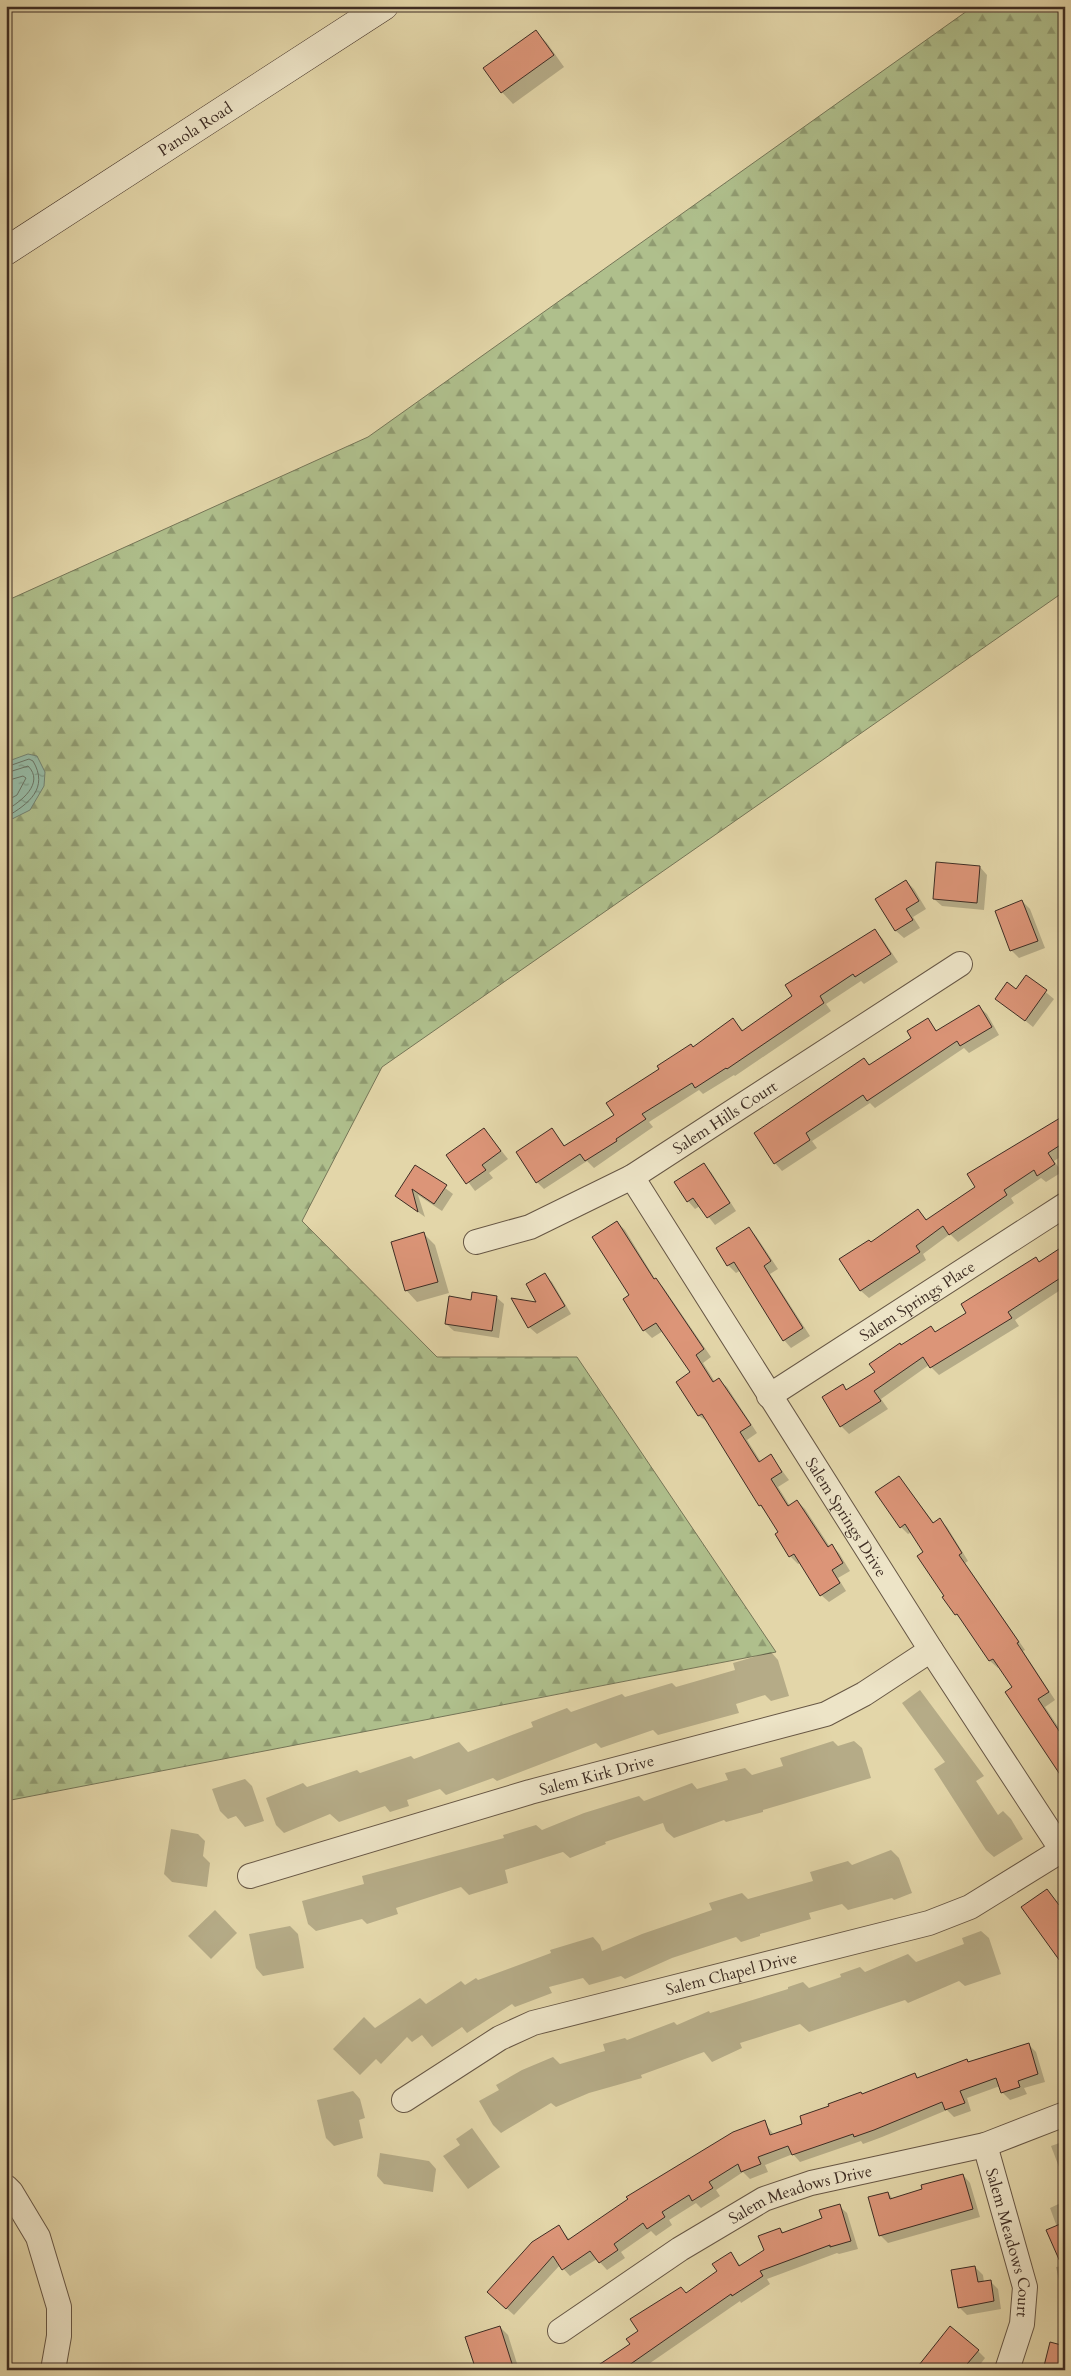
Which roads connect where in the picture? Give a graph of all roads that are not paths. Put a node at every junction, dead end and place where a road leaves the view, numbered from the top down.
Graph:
1 (384, 6) edge
2 (6, 251) edge
3 (960, 964) dead end
4 (632, 1177) junction
5 (1065, 1205) edge
6 (476, 1242) dead end
7 (769, 1396) junction
8 (931, 1650) junction
9 (1063, 1852) edge
10 (250, 1876) dead end
11 (404, 2100) dead end
12 (1065, 2114) edge
13 (985, 2145) junction
14 (6, 2188) edge
15 (560, 2330) dead end
16 (53, 2370) edge
17 (1007, 2370) edge

1 - 2 main road, Panola Road
3 - 4 street, Salem Hills Court
4 - 6 street, Salem Hills Court
4 - 7 street, Salem Springs Drive
5 - 7 street, Salem Springs Place
7 - 8 street, Salem Springs Drive
8 - 9 street, Salem Springs Drive
8 - 10 street, Salem Kirk Drive
9 - 11 street, Salem Chapel Drive
12 - 13 street, Salem Meadows Drive
13 - 15 street, Salem Meadows Drive
13 - 17 street, Salem Meadows Court
14 - 16 street

